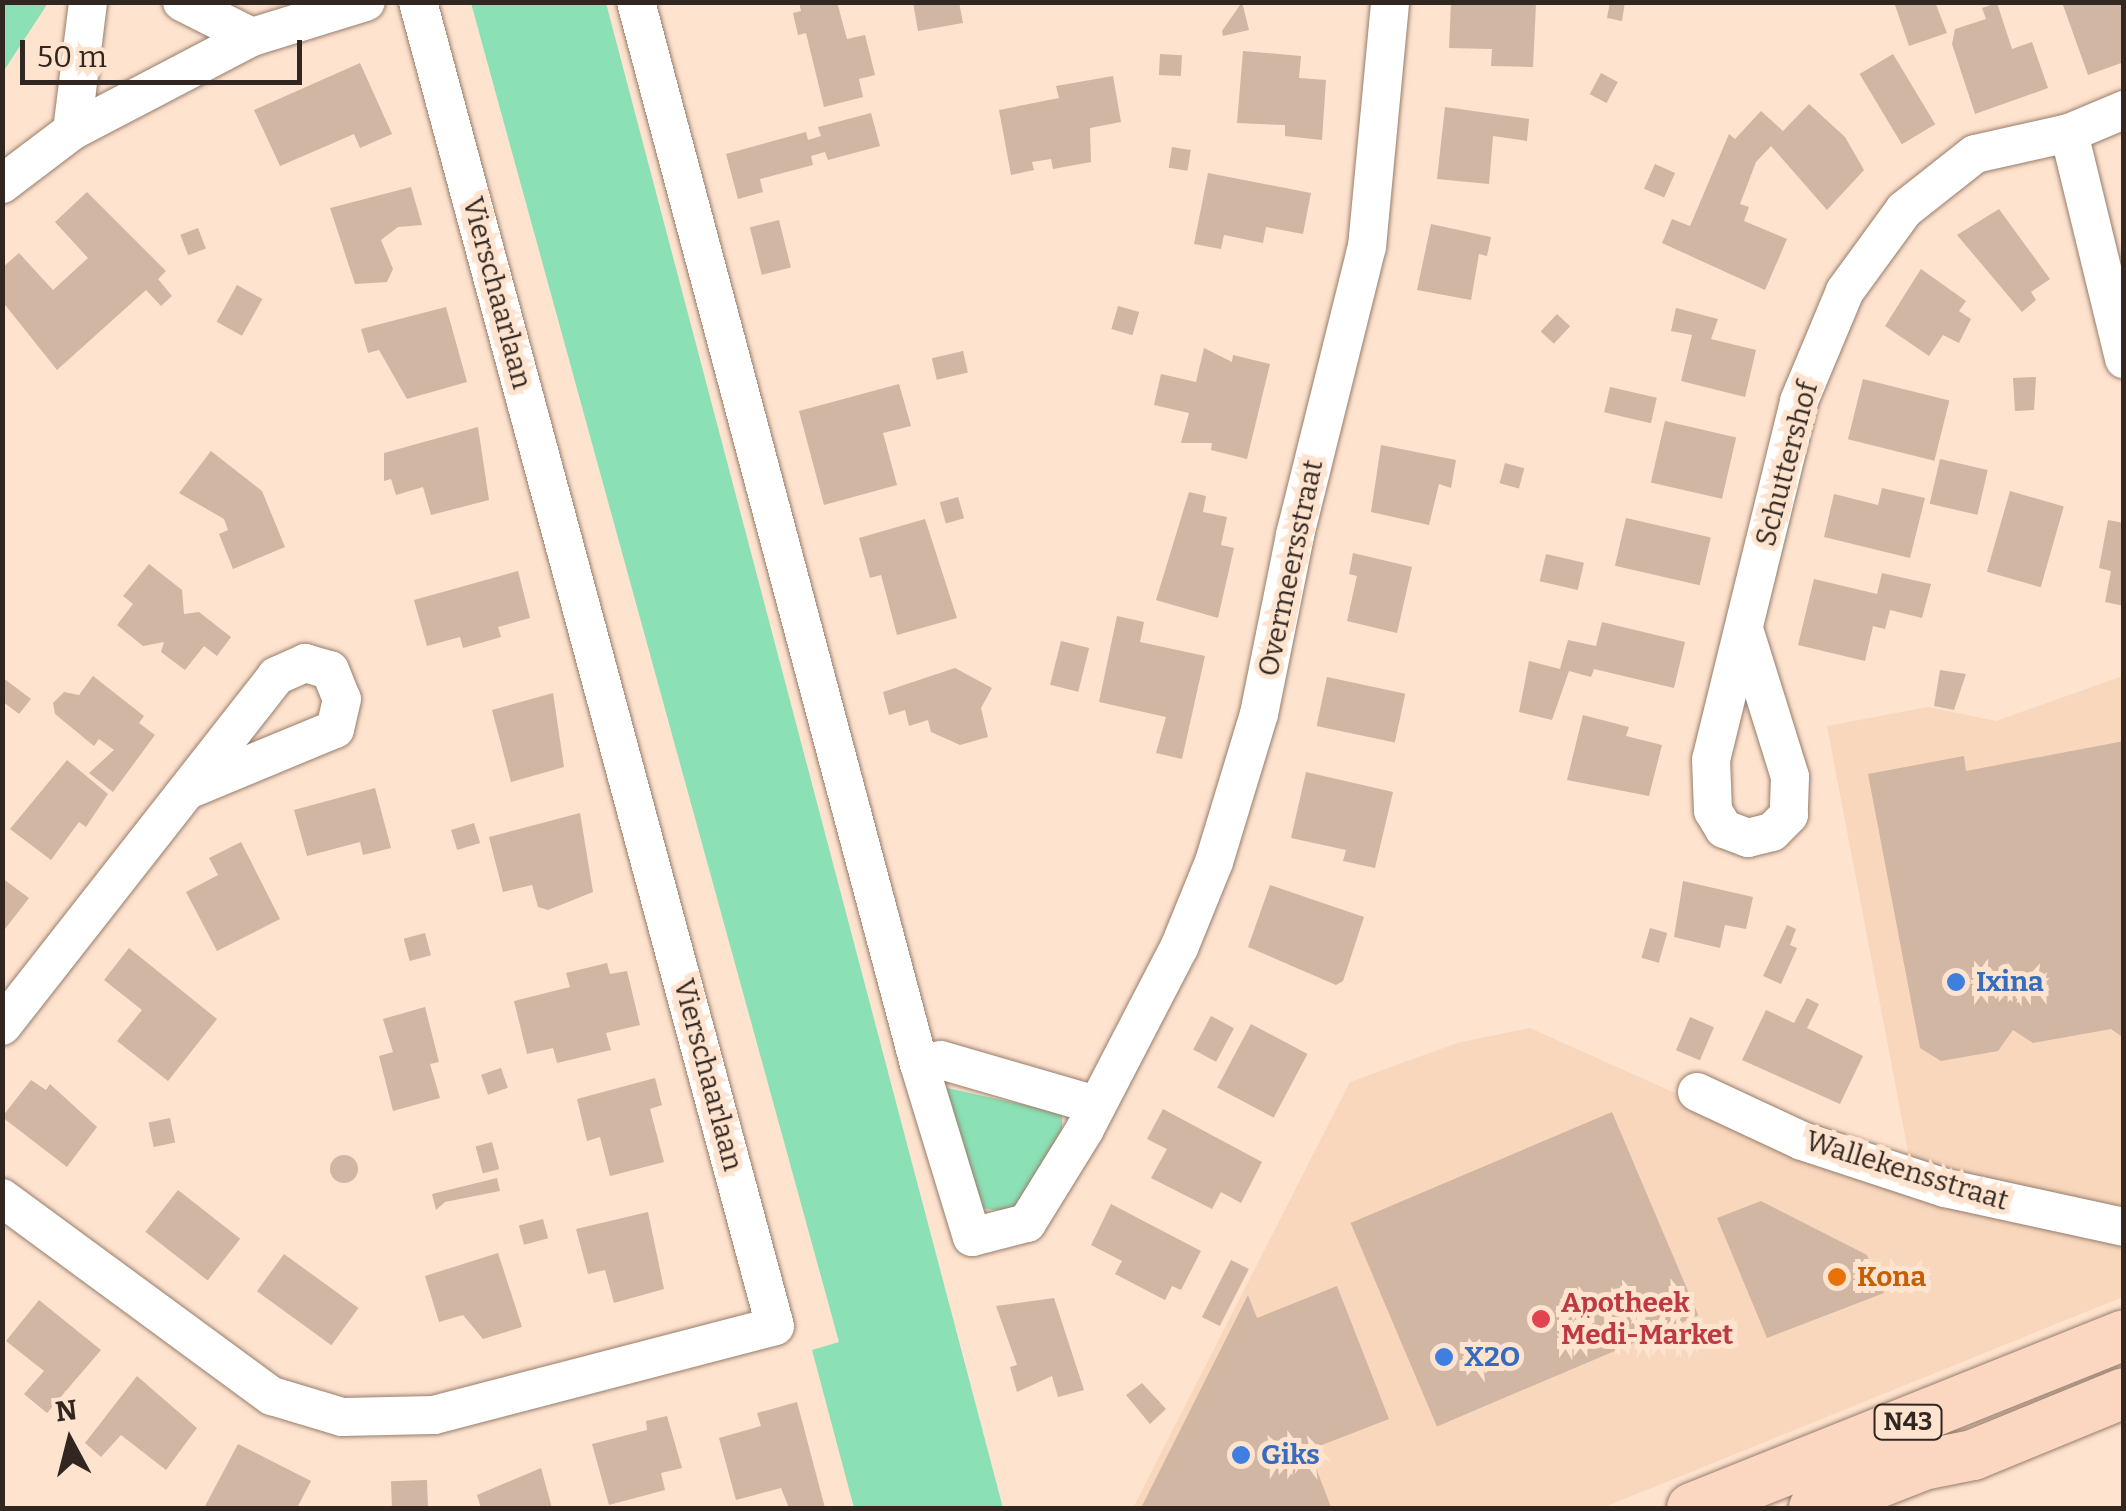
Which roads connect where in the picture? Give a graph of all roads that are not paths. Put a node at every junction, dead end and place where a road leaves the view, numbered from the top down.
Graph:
1 (88, 2) edge
2 (182, 2) edge
3 (366, 2) edge
4 (418, 2) edge
5 (636, 2) edge
6 (1390, 2) edge
7 (252, 37) junction
8 (2124, 110) edge
9 (72, 131) junction
10 (2069, 133) junction
11 (2, 184) edge
12 (2124, 358) edge
13 (1744, 629) junction
14 (188, 790) dead end
15 (2, 1026) edge
16 (918, 1064) junction
17 (1698, 1092) dead end
18 (1096, 1105) junction
19 (2, 1198) edge
20 (2124, 1227) edge
21 (2124, 1335) edge
22 (2124, 1393) edge
23 (1692, 1508) edge
24 (1814, 1508) edge

1 - 9 street
2 - 7 street
3 - 7 street
4 - 19 street, Vierschaarlaan
5 - 16 street, Overmeersstraat
6 - 18 street, Overmeersstraat
7 - 9 street
8 - 10 street, Schuttershof
9 - 11 street
10 - 12 street
10 - 13 street, Schuttershof
13 - 13 street, Schuttershof
14 - 15 street
16 - 18 street
16 - 18 street, Overmeersstraat
17 - 20 street, Wallekensstraat
21 - 23 main road, N43
22 - 24 main road, N43

